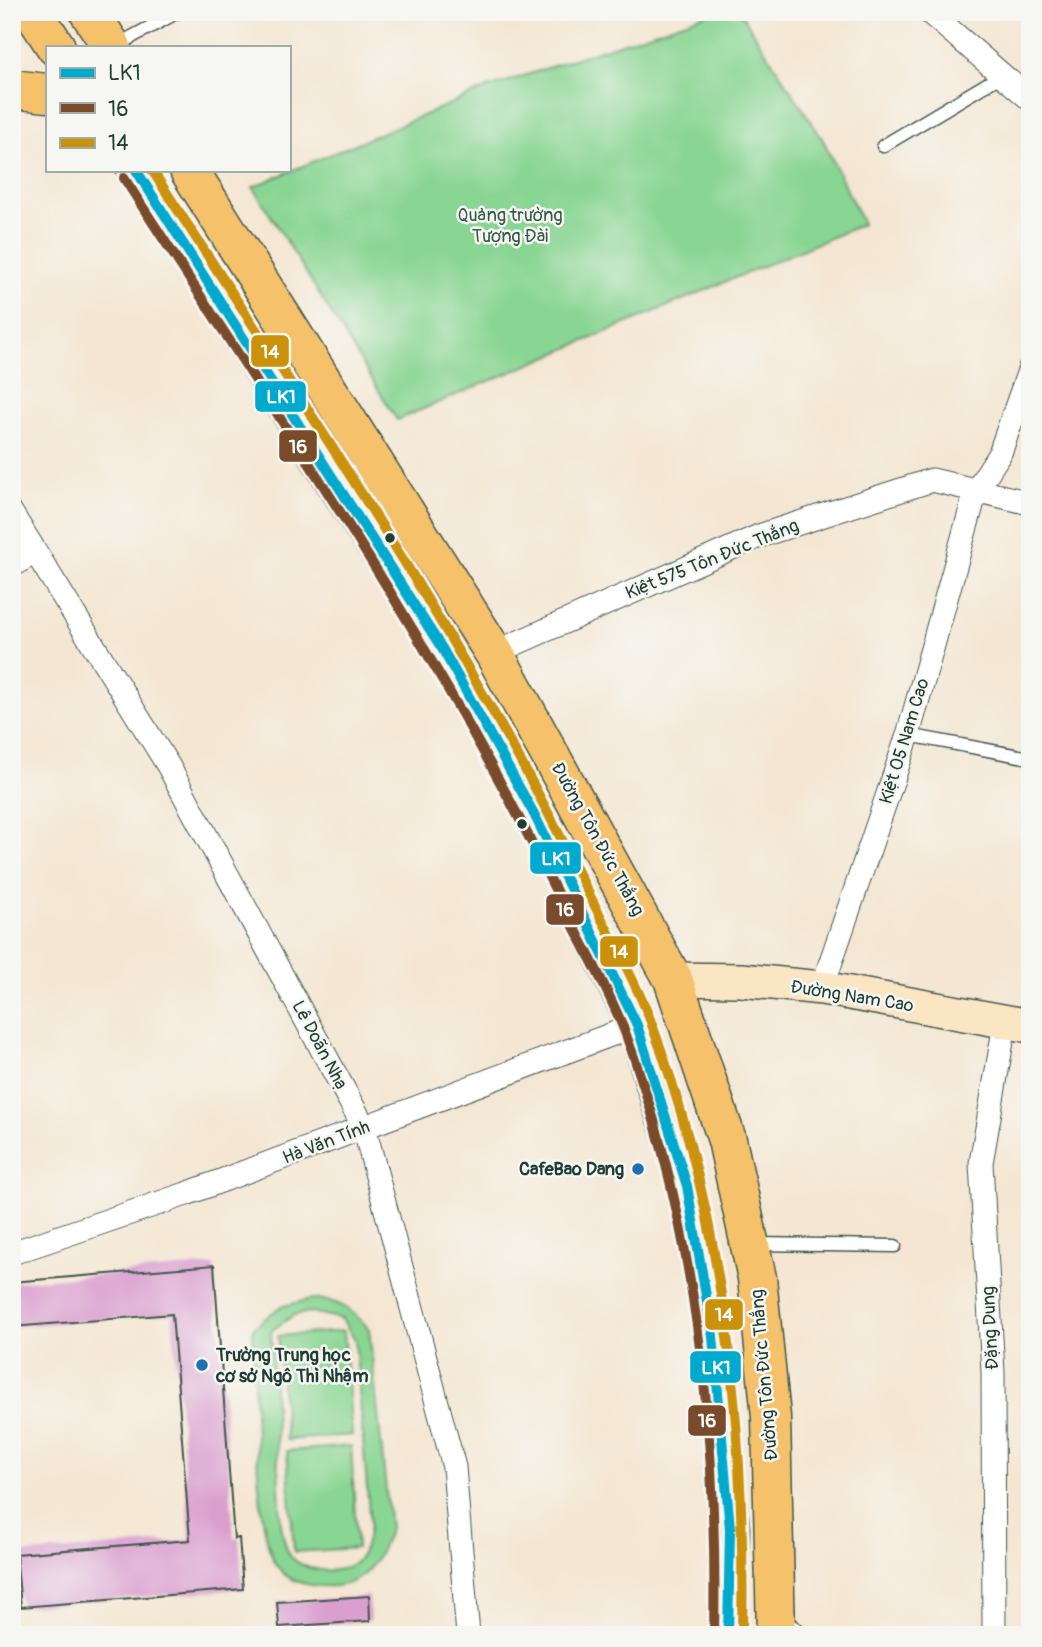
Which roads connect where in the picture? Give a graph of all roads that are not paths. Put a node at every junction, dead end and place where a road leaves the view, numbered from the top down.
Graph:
1 (33, 12) edge
2 (89, 12) edge
3 (178, 12) edge
4 (929, 12) edge
5 (55, 46) edge
6 (111, 46) edge
7 (114, 46) edge
8 (1002, 75) junction
9 (12, 89) edge
10 (46, 93) edge
11 (1030, 99) edge
12 (883, 146) dead end
13 (137, 172) edge
14 (190, 172) edge
15 (1030, 368) edge
16 (976, 491) junction
17 (1030, 503) edge
18 (12, 514) edge
19 (35, 551) junction
20 (12, 566) edge
21 (494, 653) junction
22 (908, 735) junction
23 (1030, 758) edge
24 (673, 979) junction
25 (821, 988) junction
26 (637, 1025) junction
27 (1017, 1025) edge
28 (364, 1127) junction
29 (750, 1244) junction
30 (895, 1246) dead end
31 (12, 1253) edge
32 (786, 1628) edge
33 (468, 1635) edge
34 (727, 1635) edge
35 (995, 1635) edge

1 - 5 highway
2 - 6 highway
3 - 7 lane
4 - 8 street
8 - 11 street
8 - 12 lane
9 - 10 highway
13 - 26 highway
14 - 21 highway, Đường Tôn Đức Thắng
15 - 16 street, Kiệt 05 Nam Cao
16 - 17 street, Kiệt 575 Tôn Đức Thắng
16 - 21 street, Kiệt 575 Tôn Đức Thắng
16 - 22 street, Kiệt 05 Nam Cao
18 - 19 street, Lê Doãn Nhạ
19 - 20 street
19 - 28 street, Lê Doãn Nhạ
21 - 24 highway, Đường Tôn Đức Thắng
22 - 23 lane
22 - 25 street, Kiệt 05 Nam Cao
24 - 25 street, Đường Nam Cao
24 - 29 highway, Đường Tôn Đức Thắng
25 - 27 street, Đường Nam Cao
26 - 28 street, Hà Văn Tính
26 - 34 highway
27 - 35 street, Đặng Dung
28 - 31 street, Hà Văn Tính
28 - 33 street, Lê Doãn Nhạ
29 - 30 lane
29 - 32 highway, Đường Tôn Đức Thắng

